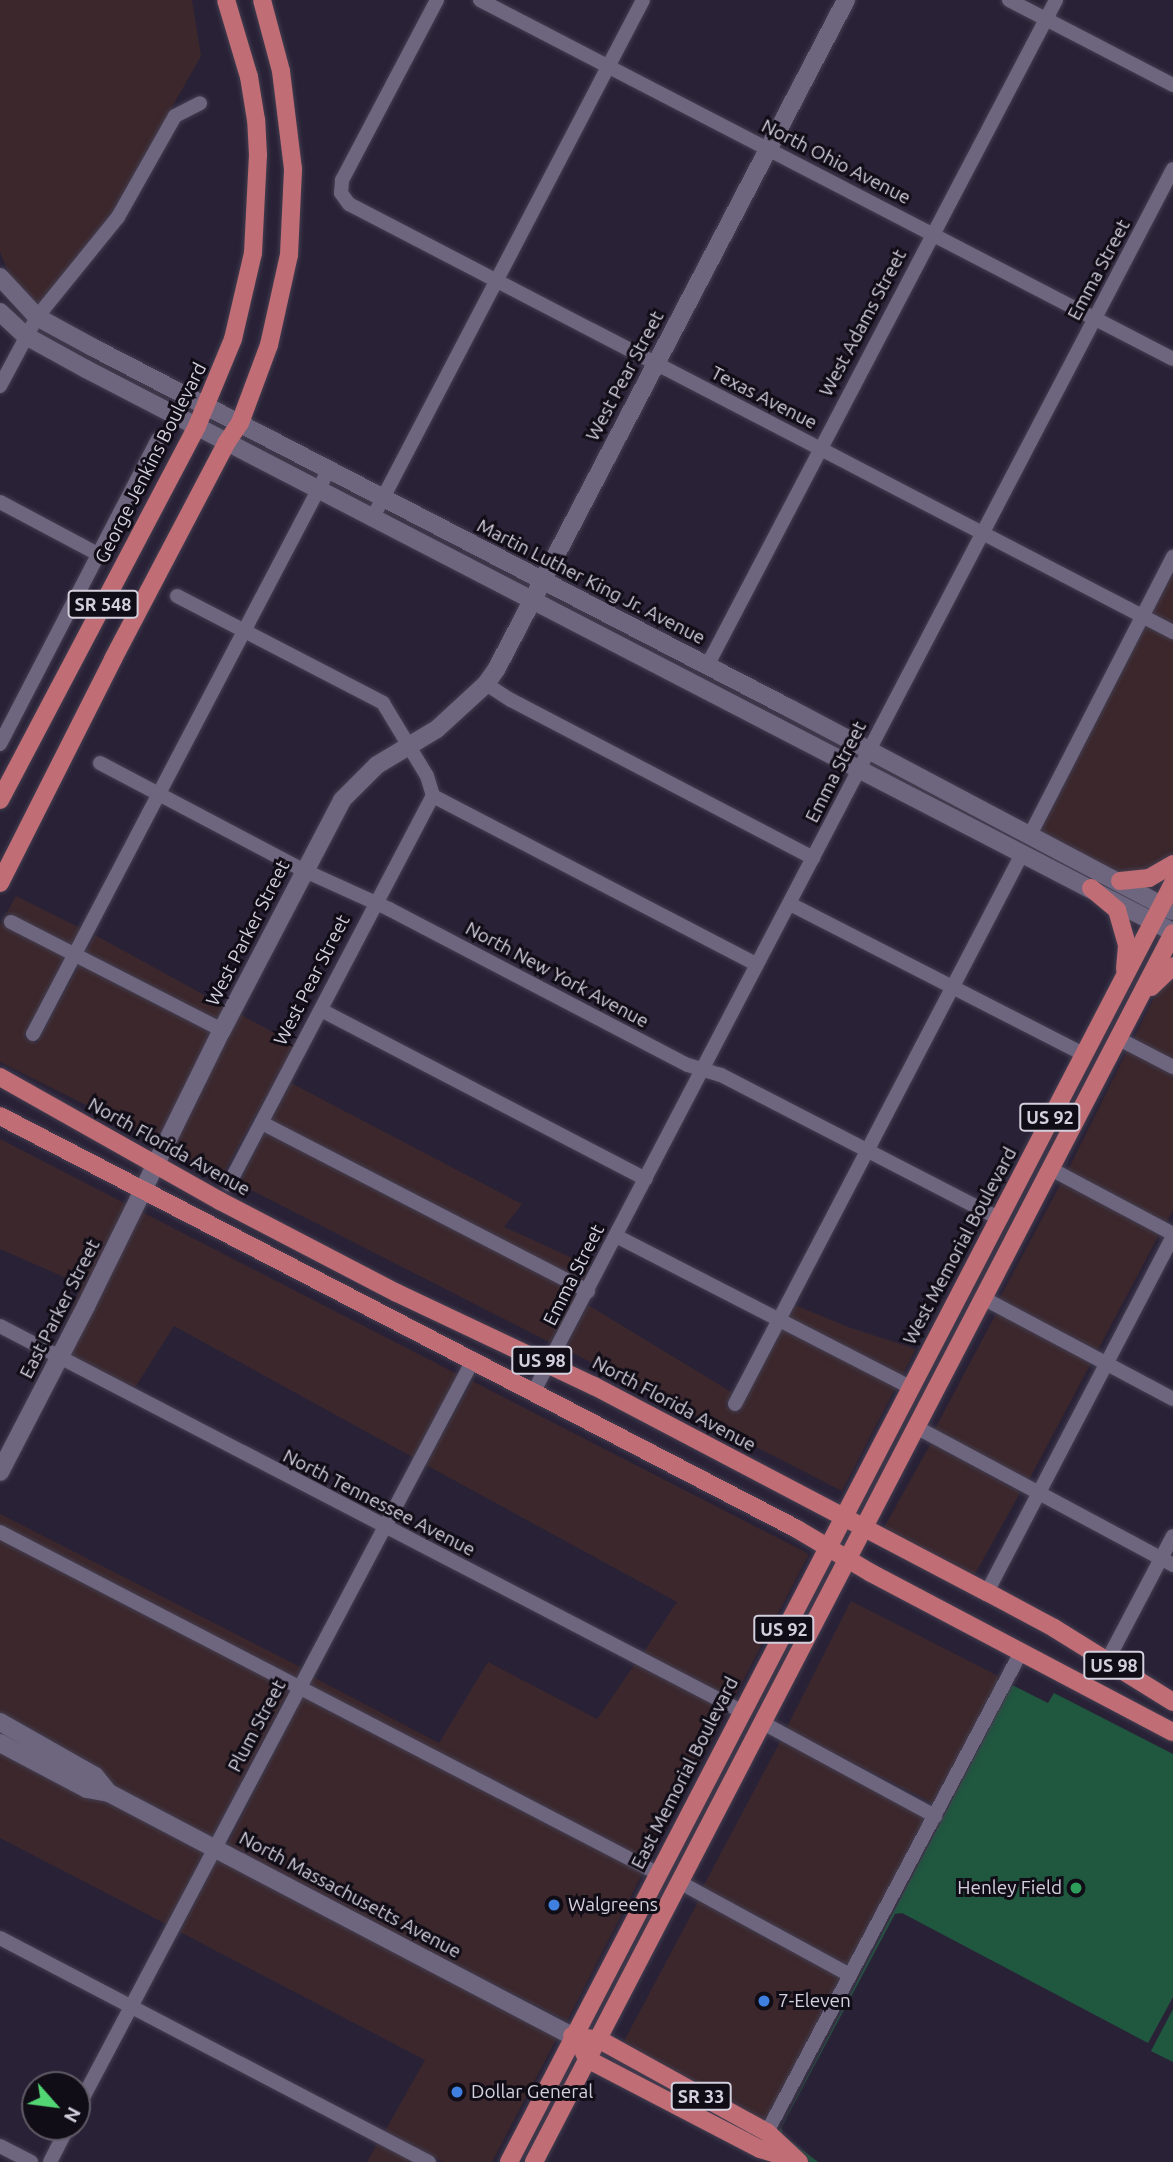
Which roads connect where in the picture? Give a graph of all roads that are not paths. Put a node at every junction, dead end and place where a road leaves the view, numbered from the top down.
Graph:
1 (226, 0) edge
2 (262, 0) edge
3 (437, 0) edge
4 (480, 0) edge
5 (643, 0) edge
6 (846, 0) edge
7 (1009, 0) edge
8 (1056, 0) edge
9 (1046, 19) junction
10 (608, 67) junction
11 (1173, 85) edge
12 (200, 103) dead end
13 (768, 149) junction
14 (1173, 169) edge
15 (932, 234) junction
16 (0, 277) edge
17 (495, 281) junction
18 (0, 312) edge
19 (37, 317) junction
20 (1095, 318) junction
21 (26, 336) junction
22 (1173, 359) edge
23 (655, 364) junction
24 (0, 386) edge
25 (206, 405) junction
26 (240, 423) junction
27 (197, 426) junction
28 (158, 439) dead end
29 (227, 442) junction
30 (819, 449) junction
31 (328, 471) junction
32 (318, 490) junction
33 (383, 498) junction
34 (0, 502) edge
35 (372, 519) junction
36 (982, 532) junction
37 (98, 554) junction
38 (1173, 557) edge
39 (541, 582) junction
40 (177, 596) dead end
41 (531, 601) junction
42 (1142, 616) junction
43 (244, 631) junction
44 (1173, 632) edge
45 (707, 666) junction
46 (486, 684) junction
47 (0, 710) edge
48 (14, 718) junction
49 (0, 744) edge
50 (409, 745) junction
51 (869, 751) junction
52 (100, 763) dead end
53 (860, 771) junction
54 (160, 794) junction
55 (433, 796) junction
56 (0, 800) edge
57 (1030, 835) junction
58 (1022, 854) junction
59 (813, 858) junction
60 (1173, 864) edge
61 (303, 870) junction
62 (1120, 881) junction
63 (0, 883) edge
64 (1173, 883) edge
65 (1091, 888) junction
66 (375, 904) junction
67 (790, 904) junction
68 (1163, 912) edge
69 (12, 922) dead end
70 (1173, 932) edge
71 (77, 955) junction
72 (757, 965) junction
73 (1173, 966) edge
74 (1125, 975) junction
75 (952, 988) junction
76 (1141, 996) junction
77 (321, 1010) junction
78 (222, 1030) junction
79 (33, 1034) dead end
80 (1119, 1039) junction
81 (1083, 1054) junction
82 (1173, 1067) edge
83 (703, 1069) junction
84 (0, 1077) edge
85 (0, 1116) edge
86 (262, 1123) junction
87 (866, 1152) junction
88 (155, 1165) junction
89 (1051, 1169) junction
90 (646, 1179) junction
91 (229, 1184) dead end
92 (142, 1191) junction
93 (998, 1218) junction
94 (1173, 1235) edge
95 (616, 1237) junction
96 (588, 1291) junction
97 (985, 1299) junction
98 (778, 1320) junction
99 (0, 1326) edge
100 (60, 1357) junction
101 (472, 1362) junction
102 (549, 1364) junction
103 (1107, 1364) junction
104 (910, 1387) junction
105 (533, 1393) junction
106 (1173, 1399) edge
107 (735, 1404) dead end
108 (916, 1427) junction
109 (0, 1472) edge
110 (1038, 1494) junction
111 (842, 1516) junction
112 (384, 1528) junction
113 (864, 1528) junction
114 (0, 1532) edge
115 (1173, 1536) edge
116 (827, 1547) junction
117 (848, 1559) junction
118 (1167, 1562) edge
119 (987, 1592) junction
120 (984, 1632) junction
121 (1021, 1652) junction
122 (1107, 1661) junction
123 (299, 1688) junction
124 (1173, 1702) edge
125 (741, 1711) junction
126 (0, 1722) edge
127 (763, 1723) junction
128 (1173, 1724) edge
129 (1173, 1732) edge
130 (0, 1743) edge
131 (109, 1793) junction
132 (935, 1816) junction
133 (215, 1848) junction
134 (657, 1873) junction
135 (681, 1883) junction
136 (0, 1938) edge
137 (850, 1975) junction
138 (132, 2006) junction
139 (572, 2036) junction
140 (600, 2040) junction
141 (589, 2060) junction
142 (91, 2083) edge
143 (767, 2132) junction
144 (61, 2141) edge
145 (0, 2146) edge
146 (798, 2161) edge
147 (31, 2162) edge
148 (50, 2162) edge
149 (429, 2162) edge
150 (509, 2162) edge
151 (534, 2162) edge

1 - 25 main road, George Jenkins Boulevard / SR 548
2 - 26 main road, SR 548
3 - 17 street, Texas Avenue
4 - 10 street, North Ohio Avenue
5 - 10 street
6 - 13 main road, West Pear Street
7 - 9 street
8 - 9 street, West Adams Street
9 - 11 street
9 - 15 street, West Adams Street
10 - 13 street, North Ohio Avenue
10 - 17 street
12 - 19 street
13 - 15 street, North Ohio Avenue
13 - 23 main road, West Pear Street
14 - 20 street, Emma Street
15 - 20 street, North Ohio Avenue
15 - 30 street, West Adams Street
16 - 19 main road, Martin Luther King Jr. Avenue
17 - 23 street, Texas Avenue
17 - 33 street
18 - 21 main road, Martin Luther King Jr. Avenue
19 - 21 street
19 - 25 main road, Martin Luther King Jr. Avenue
20 - 22 street, North Ohio Avenue
20 - 36 street, Emma Street
21 - 24 street
21 - 27 main road, Martin Luther King Jr. Avenue
23 - 30 street, Texas Avenue
23 - 39 main road, West Pear Street
25 - 26 main road, Martin Luther King Jr. Avenue
25 - 27 main road, George Jenkins Boulevard / SR 548
26 - 29 main road, SR 548
26 - 31 main road, Martin Luther King Jr. Avenue
27 - 29 main road, Martin Luther King Jr. Avenue
27 - 56 main road, George Jenkins Boulevard / SR 548
28 - 37 street
29 - 32 main road, Martin Luther King Jr. Avenue
29 - 63 main road, SR 548
30 - 36 street, Texas Avenue
30 - 45 street, West Adams Street
31 - 32 street
31 - 33 main road, Martin Luther King Jr. Avenue
32 - 35 main road, Martin Luther King Jr. Avenue
32 - 43 street
33 - 35 street
33 - 39 main road, Martin Luther King Jr. Avenue
34 - 37 street
35 - 41 main road, Martin Luther King Jr. Avenue
36 - 42 street, Texas Avenue
36 - 51 street, Emma Street
37 - 48 street
38 - 42 street
39 - 41 main road, West Pear Street
39 - 45 main road, Martin Luther King Jr. Avenue
40 - 43 street
41 - 46 main road, West Pear Street
41 - 53 main road, Martin Luther King Jr. Avenue
42 - 44 street, Texas Avenue
42 - 57 street
43 - 50 street
43 - 54 street
45 - 51 main road, Martin Luther King Jr. Avenue
46 - 50 main road, West Pear Street
46 - 59 street
47 - 48 street
48 - 49 street
50 - 55 street
50 - 61 main road, West Parker Street
51 - 53 street, Emma Street
51 - 57 main road, Martin Luther King Jr. Avenue
52 - 54 street, North New York Avenue
53 - 58 main road, Martin Luther King Jr. Avenue
53 - 59 street, Emma Street
54 - 61 street, North New York Avenue
54 - 71 street
55 - 66 street, West Pear Street
55 - 72 street
57 - 62 main road, Martin Luther King Jr. Avenue
58 - 65 main road, Martin Luther King Jr. Avenue
58 - 75 street
59 - 67 street, Emma Street
60 - 62 main road
61 - 66 street, North New York Avenue
61 - 78 main road, West Parker Street
62 - 68 main road, Martin Luther King Jr. Avenue
64 - 68 main road, West Memorial Boulevard / US 92
65 - 68 main road, Martin Luther King Jr. Avenue
65 - 74 main road
66 - 77 street, West Pear Street
66 - 83 street, North New York Avenue
67 - 72 street, Emma Street
67 - 75 street
68 - 70 main road, Martin Luther King Jr. Avenue
68 - 74 main road, West Memorial Boulevard / US 92
69 - 71 street
70 - 76 main road, US 92
71 - 78 street
71 - 79 street
72 - 83 street, Emma Street
73 - 76 main road
74 - 81 main road, West Memorial Boulevard / US 92
75 - 81 street
75 - 87 street
76 - 80 main road, US 92
77 - 86 street, West Pear Street
77 - 90 street
78 - 88 main road, West Parker Street
80 - 82 street
80 - 89 main road, US 92
81 - 93 main road, West Memorial Boulevard / US 92
83 - 87 street, North New York Avenue
83 - 90 street, Emma Street
84 - 88 main road, North Florida Avenue / US 98
85 - 92 main road, US 98
86 - 91 street, West Pear Street
86 - 96 street
87 - 93 street, North New York Avenue
87 - 98 street
88 - 92 main road, East Parker Street
88 - 102 main road, North Florida Avenue / US 98
89 - 94 street
89 - 97 main road, US 92
90 - 95 street, Emma Street
92 - 100 main road, East Parker Street
92 - 101 main road, US 98
93 - 104 main road, West Memorial Boulevard / US 92
94 - 103 street
95 - 96 street, Emma Street
95 - 98 street
96 - 102 street, Emma Street
97 - 103 street
97 - 108 main road, US 92
98 - 104 street
98 - 107 street
99 - 100 street, North Tennessee Avenue
100 - 109 main road, East Parker Street
100 - 112 street, North Tennessee Avenue
101 - 105 main road, US 98
101 - 112 street, Plum Street
102 - 105 street, Emma Street
102 - 111 main road, North Florida Avenue / US 98
103 - 106 street
103 - 110 street
104 - 111 main road, West Memorial Boulevard / US 92
105 - 116 main road, US 98
108 - 110 street
108 - 113 main road, US 92
110 - 118 street
110 - 119 street
111 - 113 main road, North Florida Avenue / US 98
111 - 116 main road, East Memorial Boulevard / US 92
112 - 123 street, Plum Street
112 - 125 street, North Tennessee Avenue
113 - 117 main road, US 92
113 - 119 main road, North Florida Avenue / US 98
114 - 123 street
115 - 118 street
116 - 117 main road, US 98
116 - 125 main road, East Memorial Boulevard / US 92
117 - 120 main road, US 98
117 - 127 main road, US 92
118 - 122 street
119 - 122 main road, North Florida Avenue / US 98
120 - 121 main road, US 98
120 - 128 main road
121 - 129 main road, US 98
121 - 132 street
122 - 124 main road, North Florida Avenue / US 98
123 - 133 street, Plum Street
123 - 134 street
125 - 134 main road, East Memorial Boulevard / US 92
126 - 131 main road, North Massachusetts Avenue
127 - 132 street
127 - 135 main road, US 92
130 - 131 main road, North Massachusetts Avenue
131 - 133 main road, North Massachusetts Avenue
132 - 137 street
133 - 138 street, Plum Street
133 - 139 main road, North Massachusetts Avenue
134 - 139 main road, East Memorial Boulevard / US 92
135 - 137 street
135 - 140 main road, US 92
136 - 138 street
137 - 143 street
138 - 142 street, Plum Street
138 - 149 street
139 - 140 main road, SR 33
139 - 141 main road, SR 33
139 - 150 main road, East Memorial Boulevard / US 92
140 - 141 main road, US 92
140 - 143 main road, SR 33
141 - 146 main road, SR 33
141 - 151 main road, US 92
143 - 146 main road, SR 33
144 - 148 street
145 - 147 street

